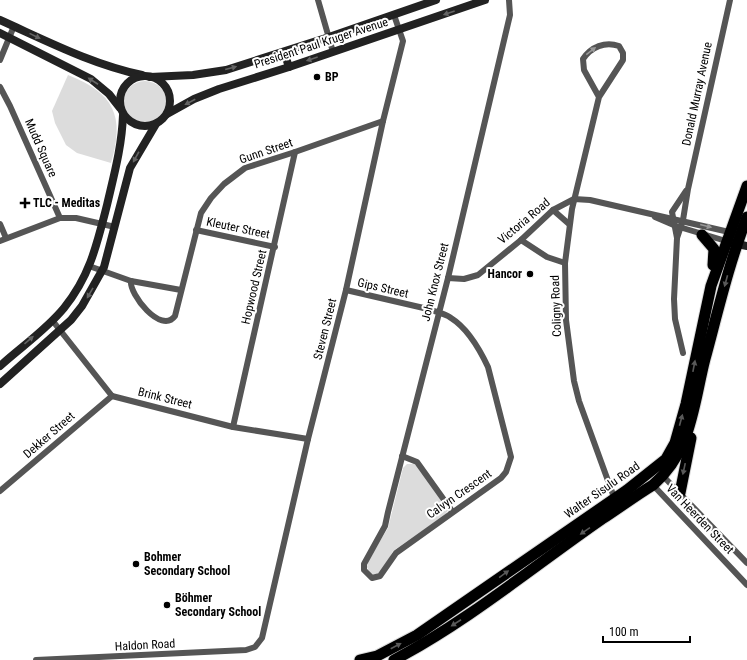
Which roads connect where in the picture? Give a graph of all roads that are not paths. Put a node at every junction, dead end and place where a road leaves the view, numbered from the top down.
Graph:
1 (318, 0) edge
2 (436, 0) edge
3 (486, 0) edge
4 (509, 0) edge
5 (729, 1) edge
6 (394, 15) junction
7 (0, 20) edge
8 (14, 26) junction
9 (400, 30) junction
10 (0, 33) edge
11 (329, 37) junction
12 (9, 38) junction
13 (284, 52) junction
14 (333, 52) junction
15 (0, 60) edge
16 (289, 68) junction
17 (148, 76) junction
18 (0, 87) edge
19 (599, 97) junction
20 (122, 111) junction
21 (167, 114) junction
22 (383, 121) junction
23 (156, 124) junction
24 (295, 152) junction
25 (747, 186) edge
26 (688, 189) junction
27 (574, 199) junction
28 (553, 210) junction
29 (644, 213) junction
30 (747, 217) edge
31 (60, 218) junction
32 (673, 218) junction
33 (683, 220) junction
34 (669, 223) junction
35 (0, 224) edge
36 (569, 224) junction
37 (102, 225) junction
38 (115, 227) junction
39 (678, 227) junction
40 (196, 230) junction
41 (702, 235) junction
42 (6, 238) junction
43 (738, 239) edge
44 (521, 240) junction
45 (0, 241) edge
46 (676, 246) junction
47 (275, 247) junction
48 (565, 263) junction
49 (89, 266) junction
50 (102, 271) junction
51 (448, 278) junction
52 (131, 281) junction
53 (711, 286) junction
54 (181, 290) junction
55 (346, 290) junction
56 (439, 313) junction
57 (52, 320) junction
58 (61, 330) junction
59 (682, 353) dead end
60 (0, 366) edge
61 (0, 384) edge
62 (112, 396) junction
63 (693, 418) junction
64 (233, 427) junction
65 (308, 439) junction
66 (402, 456) junction
67 (666, 459) junction
68 (656, 480) junction
69 (627, 490) junction
70 (0, 491) edge
71 (680, 492) junction
72 (615, 498) junction
73 (617, 510) junction
74 (452, 511) junction
75 (747, 563) edge
76 (364, 564) joint
77 (747, 584) edge
78 (471, 597) junction
79 (478, 607) junction
80 (420, 639) junction
81 (255, 647) joint
82 (36, 660) edge
83 (360, 660) edge
84 (394, 660) edge

1 - 11 street
2 - 6 street, President Paul Kruger Avenue
3 -> 9 street, President Paul Kruger Avenue
4 - 51 street, John Knox Street
5 - 26 street, Donald Murray Avenue
6 - 9 street, Steven Street
6 - 11 street, President Paul Kruger Avenue
7 - 8 street, President Paul Kruger Avenue
8 - 12 street
8 -> 17 street, President Paul Kruger Avenue
9 - 14 street, President Paul Kruger Avenue
9 - 22 street, Steven Street
10 - 12 street
11 - 13 street, President Paul Kruger Avenue
11 - 14 street
12 - 15 street
20 -> 12 street
13 - 16 street
17 -> 13 street, President Paul Kruger Avenue
14 -> 16 street, President Paul Kruger Avenue
16 -> 21 street, President Paul Kruger Avenue
17 - 20 street
17 - 21 street
18 - 31 street, Mudd Square
19 -> 19 street, Coligny Road
19 - 27 street, Coligny Road
20 - 23 street
20 - 37 street
21 - 23 street
22 - 24 street, Gunn Street
22 - 55 street, Steven Street
23 -> 38 street
24 - 40 street, Gunn Street
24 - 47 street, Hopwood Street
25 - 43 highway, Walter Sisulu Road
26 - 32 street, Donald Murray Avenue
26 - 33 street, Donald Murray Avenue
27 - 28 street, Victoria Road
27 - 29 street
27 - 36 street, Coligny Road
28 - 36 street
28 - 44 street, Victoria Road
29 - 32 street
29 - 34 street
30 - 43 highway
31 - 37 street
31 - 42 street
32 - 33 street
32 - 39 street, Donald Murray Avenue
33 - 39 street, Donald Murray Avenue
33 -> 43 street
34 - 39 street
34 - 46 street
35 - 42 street
36 - 48 street, Coligny Road
37 - 38 street
37 - 49 street
38 - 50 street
39 - 41 street
39 - 46 street, Donald Murray Avenue
40 - 47 street, Kleuter Street
40 - 54 street, Gunn Street
41 - 43 street
41 - 53 highway
42 - 45 street
43 - 53 highway, Walter Sisulu Road
43 -> 63 highway, Walter Sisulu Road
44 - 48 street
44 - 51 street, Victoria Road
46 - 59 street, Donald Murray Avenue
47 - 64 street, Hopwood Street
48 - 72 street, Coligny Road
49 - 50 street
49 - 57 street
50 - 52 street
50 -> 58 street
51 - 56 street, John Knox Street
52 - 54 street
52 - 54 street, Gunn Street
67 -> 53 highway, Walter Sisulu Road
55 - 56 street, Gips Street
55 - 65 street, Steven Street
56 - 66 street, John Knox Street
56 - 74 street, Calvyn Crescent
57 - 58 street
60 -> 57 street
58 - 61 street
58 - 62 street
62 - 64 street, Brink Street
62 - 70 street, Dekker Street
63 - 68 highway, Walter Sisulu Road
63 -> 71 highway
64 - 65 street, Brink Street
65 - 81 street, Steven Street
66 - 74 street
66 - 76 street, John Knox Street
67 - 68 highway
67 - 69 highway, Walter Sisulu Road
68 - 69 highway
68 - 71 street, Van Heerden Street
68 - 73 highway, Walter Sisulu Road
68 - 77 street, Van Heerden Street
69 - 72 highway, Walter Sisulu Road
71 - 75 street, Van Heerden Street
72 - 73 street, Coligny Road
78 -> 72 highway, Walter Sisulu Road
73 -> 79 highway, Walter Sisulu Road
74 - 76 street, Calvyn Crescent
78 - 79 highway
78 - 80 highway, Walter Sisulu Road
79 -> 80 highway, Walter Sisulu Road
83 -> 80 highway, Walter Sisulu Road
80 - 84 highway, Walter Sisulu Road
81 - 82 street, Haldon Road

